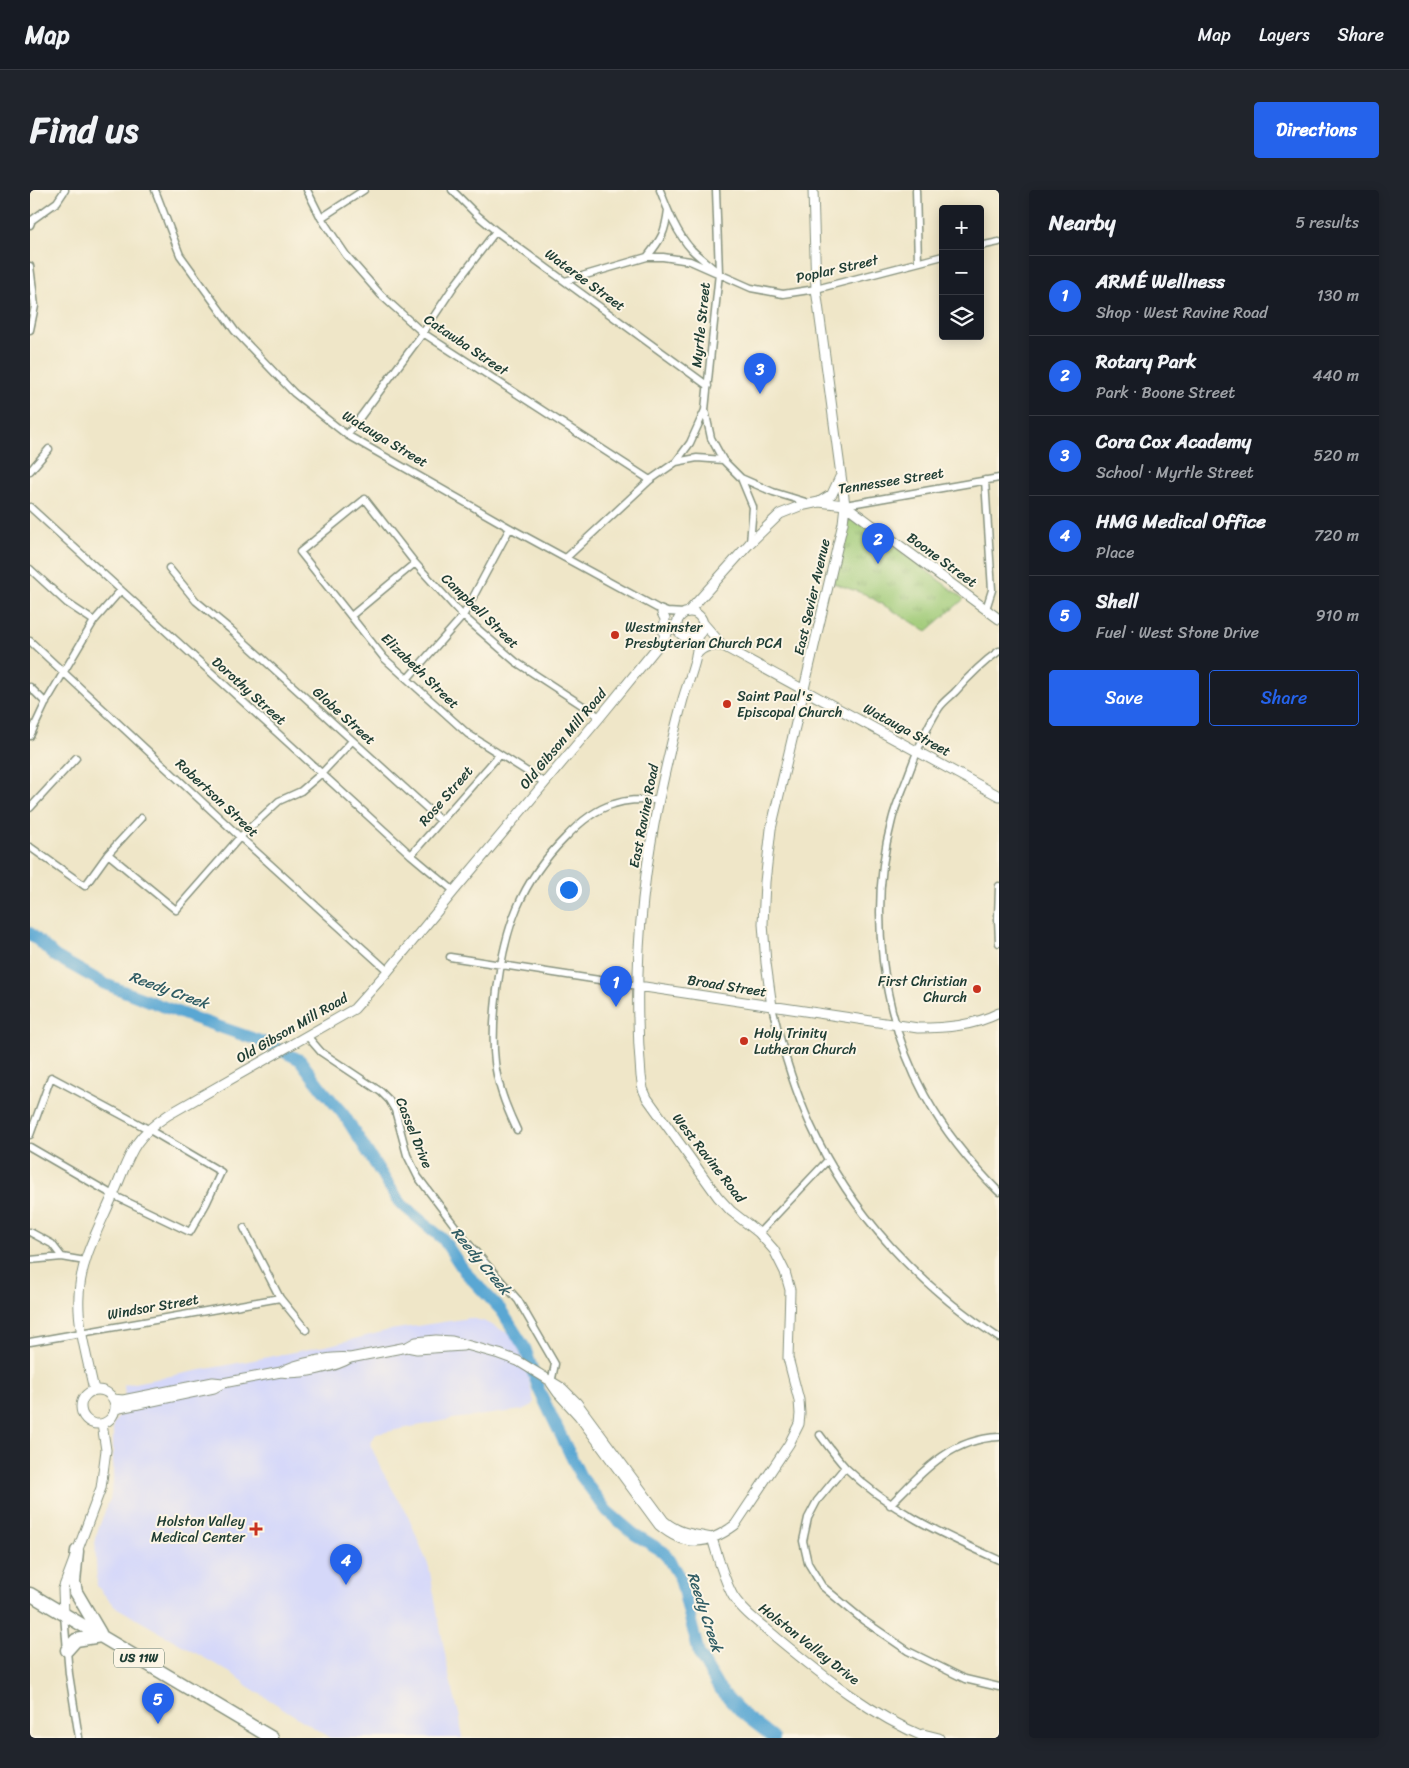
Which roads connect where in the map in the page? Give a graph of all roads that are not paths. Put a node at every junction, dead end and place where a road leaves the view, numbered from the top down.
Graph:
1 (65, 190) edge
2 (155, 190) edge
3 (307, 190) edge
4 (364, 190) edge
5 (452, 190) edge
6 (660, 190) edge
7 (716, 190) edge
8 (813, 190) edge
9 (916, 190) edge
10 (668, 210) junction
11 (321, 218) junction
12 (30, 225) edge
13 (496, 231) junction
14 (999, 242) edge
15 (984, 245) edge
16 (647, 257) junction
17 (939, 257) edge
18 (918, 262) junction
19 (30, 266) edge
20 (719, 273) junction
21 (565, 281) junction
22 (816, 289) junction
23 (30, 330) edge
24 (423, 333) junction
25 (708, 386) junction
26 (705, 410) junction
27 (347, 435) junction
28 (50, 449) dead end
29 (723, 460) junction
30 (676, 462) junction
31 (30, 471) edge
32 (840, 474) junction
33 (741, 478) junction
34 (999, 478) edge
35 (650, 480) junction
36 (985, 480) junction
37 (819, 502) junction
38 (809, 503) junction
39 (844, 505) junction
40 (30, 507) edge
41 (510, 528) junction
42 (750, 543) junction
43 (300, 552) joint
44 (566, 558) junction
45 (415, 563) junction
46 (169, 568) dead end
47 (30, 569) edge
48 (121, 590) junction
49 (705, 594) junction
50 (986, 609) junction
51 (659, 611) junction
52 (686, 613) junction
53 (350, 616) junction
54 (463, 616) junction
55 (999, 619) edge
56 (94, 621) junction
57 (702, 621) junction
58 (677, 623) junction
59 (684, 636) junction
60 (697, 636) junction
61 (30, 641) edge
62 (662, 641) junction
63 (724, 646) junction
64 (999, 650) edge
65 (696, 655) junction
66 (65, 672) junction
67 (408, 678) junction
68 (30, 687) edge
69 (804, 689) junction
70 (46, 703) junction
71 (600, 717) junction
72 (30, 736) edge
73 (352, 741) junction
74 (917, 751) junction
75 (499, 755) junction
76 (76, 758) dead end
77 (322, 773) junction
78 (545, 783) junction
79 (999, 796) edge
80 (659, 800) junction
81 (30, 808) edge
82 (142, 818) dead end
83 (441, 821) junction
84 (240, 837) junction
85 (30, 847) edge
86 (108, 854) junction
87 (411, 855) junction
88 (999, 886) edge
89 (454, 891) junction
90 (999, 943) edge
91 (450, 956) dead end
92 (501, 965) junction
93 (388, 971) junction
94 (638, 986) junction
95 (772, 1007) junction
96 (999, 1013) edge
97 (896, 1026) junction
98 (308, 1037) junction
99 (148, 1129) junction
100 (517, 1130) dead end
101 (30, 1135) edge
102 (30, 1147) edge
103 (828, 1160) junction
104 (999, 1192) edge
105 (113, 1195) junction
106 (244, 1228) dead end
107 (30, 1232) edge
108 (759, 1233) junction
109 (62, 1257) junction
110 (30, 1260) edge
111 (85, 1261) junction
112 (280, 1298) junction
113 (306, 1330) dead end
114 (83, 1332) junction
115 (999, 1338) edge
116 (30, 1342) edge
117 (549, 1381) junction
118 (223, 1383) junction
119 (94, 1390) junction
120 (113, 1400) junction
121 (115, 1409) junction
122 (102, 1424) junction
123 (820, 1435) dead end
124 (999, 1438) edge
125 (846, 1467) junction
126 (890, 1505) junction
127 (712, 1538) junction
128 (77, 1551) junction
129 (999, 1560) edge
130 (30, 1594) edge
131 (64, 1614) junction
132 (101, 1636) junction
133 (67, 1650) junction
134 (999, 1687) edge
135 (923, 1736) edge
136 (79, 1738) edge
137 (272, 1738) edge
138 (939, 1738) edge

1 - 12 street
2 - 27 street, Watauga Street
3 - 11 street, Catawba Street
4 - 11 street
5 - 13 street, Wateree Street
6 - 10 street
7 - 20 street, Myrtle Street
8 - 22 street, East Sevier Avenue
9 - 18 street
10 - 16 street
10 - 20 street
11 - 24 street, Catawba Street
13 - 21 street, Wateree Street
13 - 24 street
14 - 15 street
16 - 20 street, Poplar Street
16 - 21 street, Poplar Street
17 - 18 street, Poplar Street
18 - 22 street, Poplar Street
19 - 23 street
20 - 22 street, Poplar Street
20 - 25 street, Myrtle Street
21 - 25 street, Wateree Street
22 - 32 street, East Sevier Avenue
24 - 27 street
24 - 35 street, Catawba Street
25 - 26 street, Myrtle Street
26 - 29 street, Myrtle Street
26 - 30 street
27 - 41 street, Watauga Street
28 - 31 street
29 - 30 street
29 - 33 street, Tennessee Street
30 - 35 street
32 - 37 street
32 - 39 street, East Sevier Avenue
33 - 38 street, Tennessee Street
33 - 42 street
34 - 36 street, Tennessee Street
35 - 44 street
36 - 39 street, Tennessee Street
36 - 50 street
37 - 38 street, Tennessee Street
37 - 39 street, Tennessee Street
38 - 42 street
39 - 50 street, Boone Street
39 - 69 street, East Sevier Avenue
40 - 48 street, Dorothy Street
41 - 44 street, Watauga Street
41 - 54 street
42 - 49 street
43 - 45 street, Campbell Street
43 - 53 street, Elizabeth Street
44 - 51 street, Watauga Street
45 - 53 street
45 - 54 street, Campbell Street
46 - 73 street, Globe Street
47 - 56 street
48 - 56 street
48 - 77 street, Dorothy Street
49 - 52 street
49 - 57 street
50 - 55 street, Boone Street
51 - 52 street, Watauga Street
51 - 58 street, Watauga Street
51 - 62 street
52 - 57 street
52 - 58 street
53 - 67 street, Elizabeth Street
54 - 67 street
54 - 71 street, Campbell Street
56 - 66 street
57 - 60 street
57 - 63 street, Watauga Street
58 - 59 street
58 - 62 street, Old Gibson Mill Road
59 - 60 street
59 - 62 street, Old Gibson Mill Road
59 - 65 street
60 - 63 street
60 - 65 street, East Ravine Road
61 - 66 street, Robertson Street
62 - 71 street, Old Gibson Mill Road
63 - 65 street
63 - 69 street, Watauga Street
64 - 74 street
65 - 80 street, East Ravine Road
66 - 70 street
66 - 84 street, Robertson Street
67 - 75 street, Elizabeth Street
68 - 70 street
69 - 74 street, Watauga Street
69 - 95 street, East Sevier Avenue
70 - 72 street
71 - 78 street, Old Gibson Mill Road
73 - 77 street
73 - 83 street, Globe Street
74 - 79 street, Watauga Street
74 - 97 street
75 - 78 street, Elizabeth Street
75 - 83 street, Rose Street
76 - 81 street
77 - 84 street
77 - 87 street, Dorothy Street
78 - 89 street, Old Gibson Mill Road
80 - 92 street
80 - 94 street, East Ravine Road
82 - 86 street
83 - 87 street, Rose Street
84 - 86 street
84 - 93 street, Robertson Street
85 - 86 street
87 - 89 street, Dorothy Street
88 - 90 street
89 - 93 street, Old Gibson Mill Road
91 - 92 street, Broad Street
92 - 94 street, Broad Street
92 - 100 street
93 - 98 street, Old Gibson Mill Road
94 - 95 street, Broad Street
94 - 108 street, West Ravine Road
95 - 97 street, Broad Street
95 - 103 street
96 - 97 street, Broad Street
97 - 104 street
98 - 99 street, Old Gibson Mill Road
98 - 117 street, Cassel Drive
99 - 101 street
99 - 105 street, Old Gibson Mill Road
99 - 105 street
102 - 105 street
103 - 108 street
103 - 115 street
105 - 111 street, Old Gibson Mill Road
106 - 112 street
107 - 109 street
108 - 127 street, West Ravine Road
109 - 110 street
109 - 111 street
111 - 114 street, Old Gibson Mill Road
112 - 113 street
112 - 114 street, Windsor Street
114 - 116 street, Windsor Street
114 - 119 street, Old Gibson Mill Road
117 - 118 street, West Ravine Road
117 - 127 street, West Ravine Road
118 - 120 street, West Ravine Road
118 - 121 street, West Ravine Road
119 - 120 street
119 - 122 street
120 - 121 street
121 - 122 street
122 - 128 street
123 - 125 street
124 - 126 street
125 - 126 street
125 - 134 street
126 - 129 street
127 - 135 street, Holston Valley Drive
128 - 131 street
128 - 132 highway
130 - 131 highway, US 11W
131 - 132 highway, US 11W
131 - 133 street
132 - 133 highway
132 - 137 highway, US 11W
133 - 136 street
135 - 138 street, Holston Valley Drive

